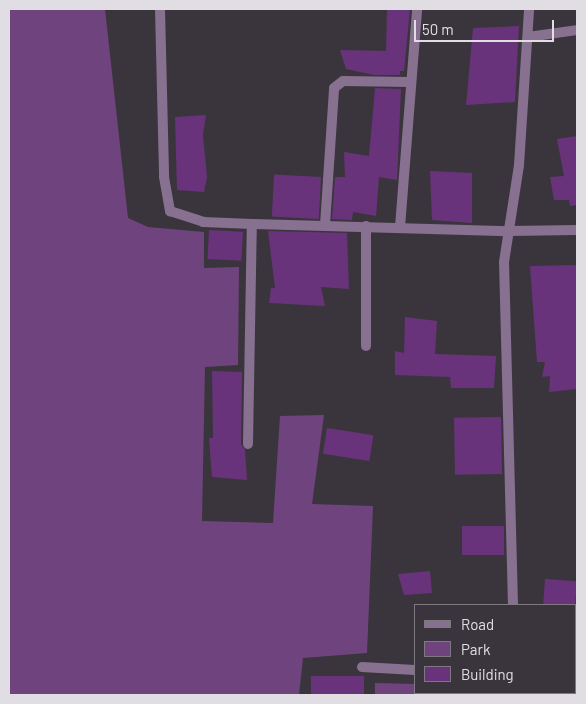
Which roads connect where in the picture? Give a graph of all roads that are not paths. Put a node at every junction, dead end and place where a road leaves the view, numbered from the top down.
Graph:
1 (160, 9) edge
2 (417, 9) edge
3 (529, 9) edge
4 (577, 30) edge
5 (528, 37) junction
6 (410, 82) junction
7 (252, 224) junction
8 (325, 226) junction
9 (366, 226) junction
10 (400, 227) junction
11 (577, 230) edge
12 (509, 232) junction
13 (366, 346) dead end
14 (248, 444) dead end
15 (513, 604) edge
16 (362, 668) dead end
17 (414, 670) edge

1 - 7 street
2 - 6 street
3 - 5 street
4 - 5 street
5 - 12 street
6 - 8 street
6 - 10 street
7 - 8 street
7 - 14 street
8 - 9 street
9 - 10 street
9 - 13 street
10 - 12 street
11 - 12 street
12 - 15 street
16 - 17 street

